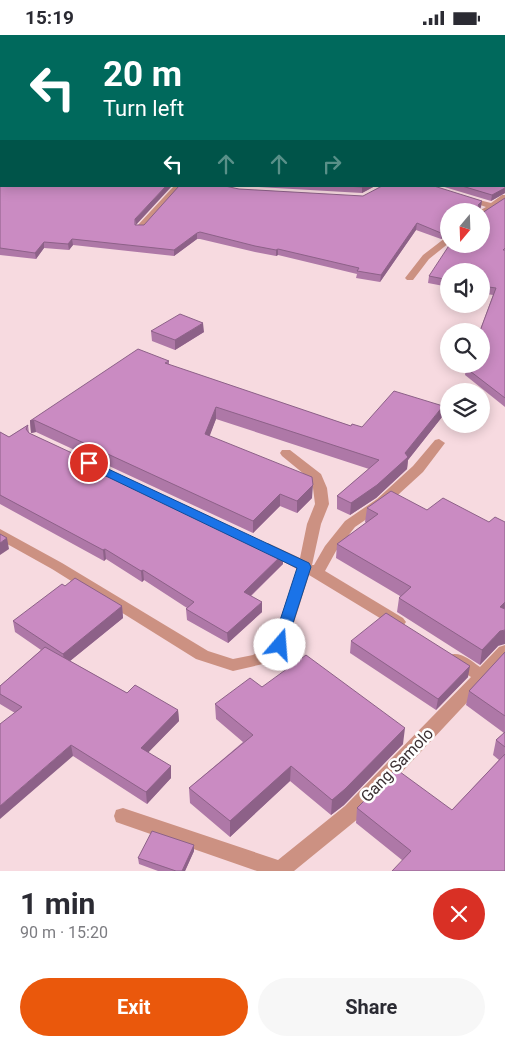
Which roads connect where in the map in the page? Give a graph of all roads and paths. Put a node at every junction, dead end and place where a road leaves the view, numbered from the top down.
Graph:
1 (178, 187) edge
2 (458, 196) edge
3 (505, 197) edge
4 (492, 206) joint
5 (140, 228) edge
6 (440, 245) edge
7 (410, 278) dead end
8 (439, 443) dead end
9 (286, 453) dead end
10 (0, 534) edge
11 (256, 542) edge
12 (311, 570) junction
13 (411, 630) edge
14 (442, 651) edge
15 (505, 651) edge
16 (482, 676) junction
17 (123, 816) dead end
18 (281, 870) edge

1 - 5 street
2 - 4 street
3 - 4 street
6 - 7 street
8 - 12 street
9 - 12 street
10 - 12 street
11 - 12 street
12 - 13 street
14 - 16 street
15 - 16 street, Gang Samolo
16 - 18 street, Gang Samolo
17 - 18 street

